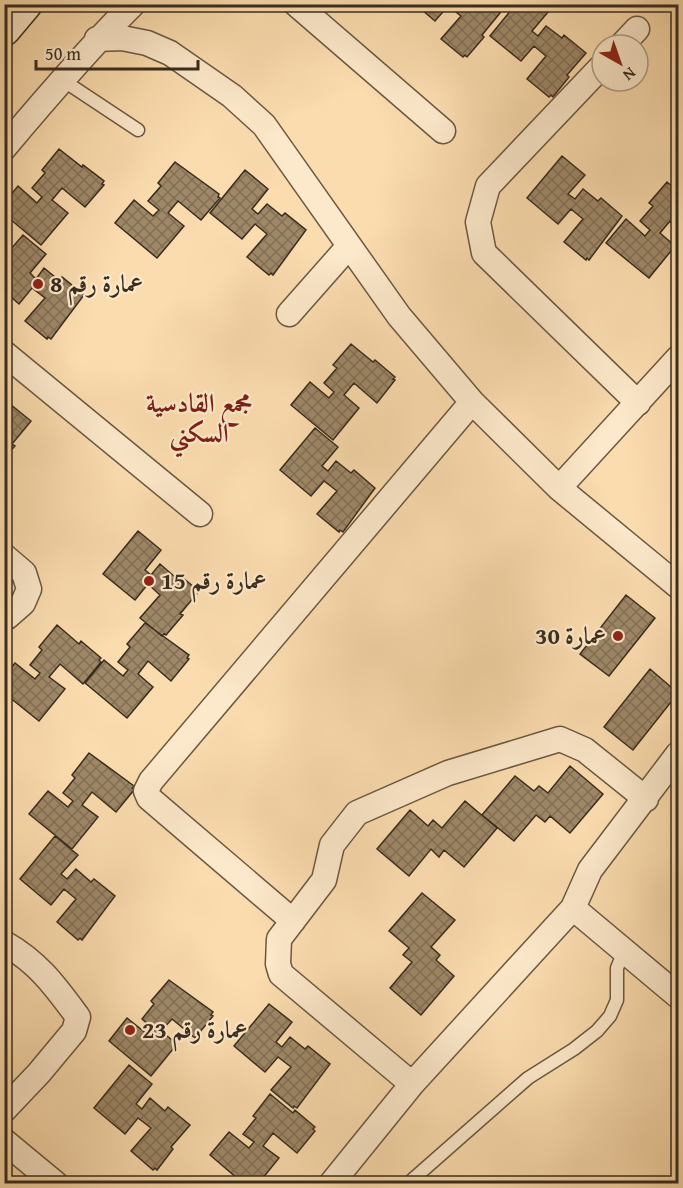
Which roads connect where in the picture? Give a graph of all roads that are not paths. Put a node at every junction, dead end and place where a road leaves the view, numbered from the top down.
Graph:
1 (25, 4) edge
2 (133, 4) edge
3 (296, 4) edge
4 (4, 29) edge
5 (97, 39) junction
6 (62, 79) junction
7 (590, 79) edge
8 (138, 130) dead end
9 (443, 131) dead end
10 (4, 148) edge
11 (349, 246) junction
12 (290, 314) dead end
13 (4, 353) edge
14 (678, 358) edge
15 (472, 402) junction
16 (638, 403) junction
17 (559, 488) junction
18 (200, 514) dead end
19 (4, 556) edge
20 (678, 586) edge
21 (4, 617) edge
22 (678, 754) edge
23 (646, 799) junction
24 (573, 908) junction
25 (293, 921) junction
26 (4, 943) edge
27 (624, 951) junction
28 (678, 996) edge
29 (412, 1084) junction
30 (4, 1110) edge
31 (4, 1141) edge
32 (412, 1180) dead end
33 (56, 1184) edge
34 (331, 1184) edge

1 - 4 street
2 - 5 street
3 - 9 street
5 - 6 street
5 - 11 street
6 - 8 lane
6 - 10 street
7 - 16 street
11 - 12 street
11 - 15 street
13 - 18 street
14 - 16 street
15 - 17 street
15 - 25 street
16 - 17 street
17 - 20 street
19 - 21 street
22 - 23 street
23 - 24 street
23 - 25 street
24 - 27 street
24 - 29 street
25 - 29 street
26 - 30 street
27 - 28 street
27 - 32 lane
29 - 34 street
31 - 33 street

